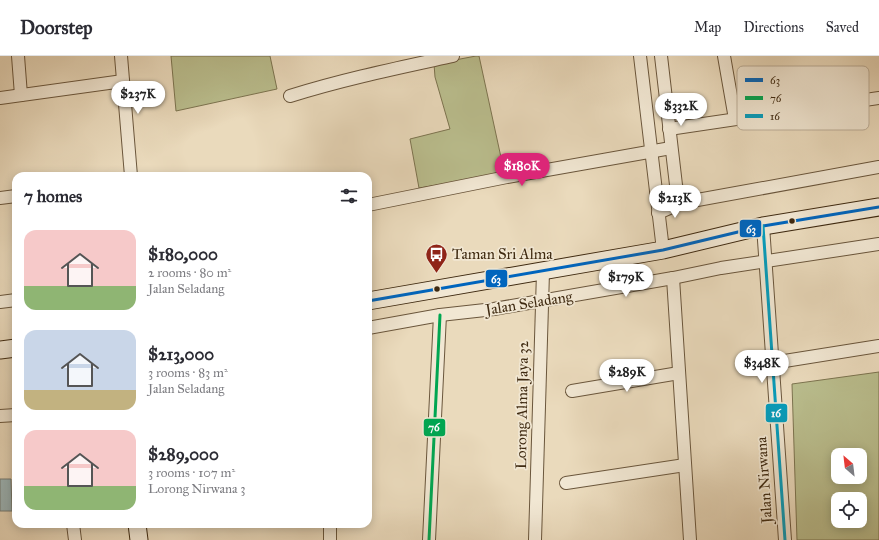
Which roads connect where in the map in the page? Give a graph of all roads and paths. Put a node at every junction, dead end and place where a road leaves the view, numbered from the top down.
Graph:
1 (18, 56) edge
2 (121, 56) edge
3 (453, 56) edge
4 (640, 56) edge
5 (661, 56) edge
6 (724, 56) edge
7 (123, 81) junction
8 (21, 95) junction
9 (290, 96) dead end
10 (0, 98) edge
11 (879, 98) edge
12 (869, 99) edge
13 (736, 119) joint
14 (669, 129) junction
15 (671, 148) junction
16 (651, 151) junction
17 (879, 167) edge
18 (131, 172) edge
19 (12, 196) edge
20 (0, 198) edge
21 (682, 203) junction
22 (372, 204) edge
23 (879, 208) edge
24 (658, 213) junction
25 (763, 226) junction
26 (879, 244) edge
27 (663, 250) junction
28 (765, 262) junction
29 (543, 272) junction
30 (673, 278) junction
31 (12, 300) edge
32 (372, 300) edge
33 (541, 301) junction
34 (0, 302) edge
35 (440, 315) junction
36 (372, 327) edge
37 (879, 346) edge
38 (12, 348) edge
39 (0, 350) edge
40 (772, 363) junction
41 (679, 372) junction
42 (572, 391) dead end
43 (12, 415) edge
44 (0, 416) edge
45 (685, 465) junction
46 (566, 483) dead end
47 (74, 528) edge
48 (138, 528) edge
49 (330, 528) edge
50 (75, 540) edge
51 (139, 540) edge
52 (330, 540) edge
53 (429, 540) edge
54 (535, 540) edge
55 (690, 540) edge
56 (785, 540) edge

1 - 8 street
2 - 7 street
3 - 9 street
4 - 16 street
5 - 14 street
6 - 13 street
7 - 8 street
7 - 18 street
8 - 10 street
11 - 12 street
13 - 14 street
14 - 15 street
15 - 16 street
15 - 21 street
16 - 22 street
16 - 24 street
17 - 21 street
19 - 20 street
21 - 24 street
23 - 25 street, Jalan Seladang
24 - 27 street
25 - 27 street, Jalan Seladang
25 - 28 street, Jalan Nirwana
26 - 28 street, Jalan Seladang
27 - 29 street, Jalan Seladang
28 - 30 street, Jalan Seladang
28 - 40 street, Jalan Nirwana
29 - 32 street, Jalan Seladang
29 - 33 street, Lorong Alma Jaya 32
30 - 33 street, Jalan Seladang
30 - 41 street
31 - 34 street
33 - 35 street, Jalan Seladang
33 - 54 street, Lorong Alma Jaya 32
35 - 36 street, Jalan Seladang
35 - 53 street
37 - 40 street
38 - 39 street
40 - 56 street, Jalan Nirwana
41 - 42 street
41 - 45 street
43 - 44 street
45 - 46 street
45 - 55 street
47 - 50 street
48 - 51 street
49 - 52 street

